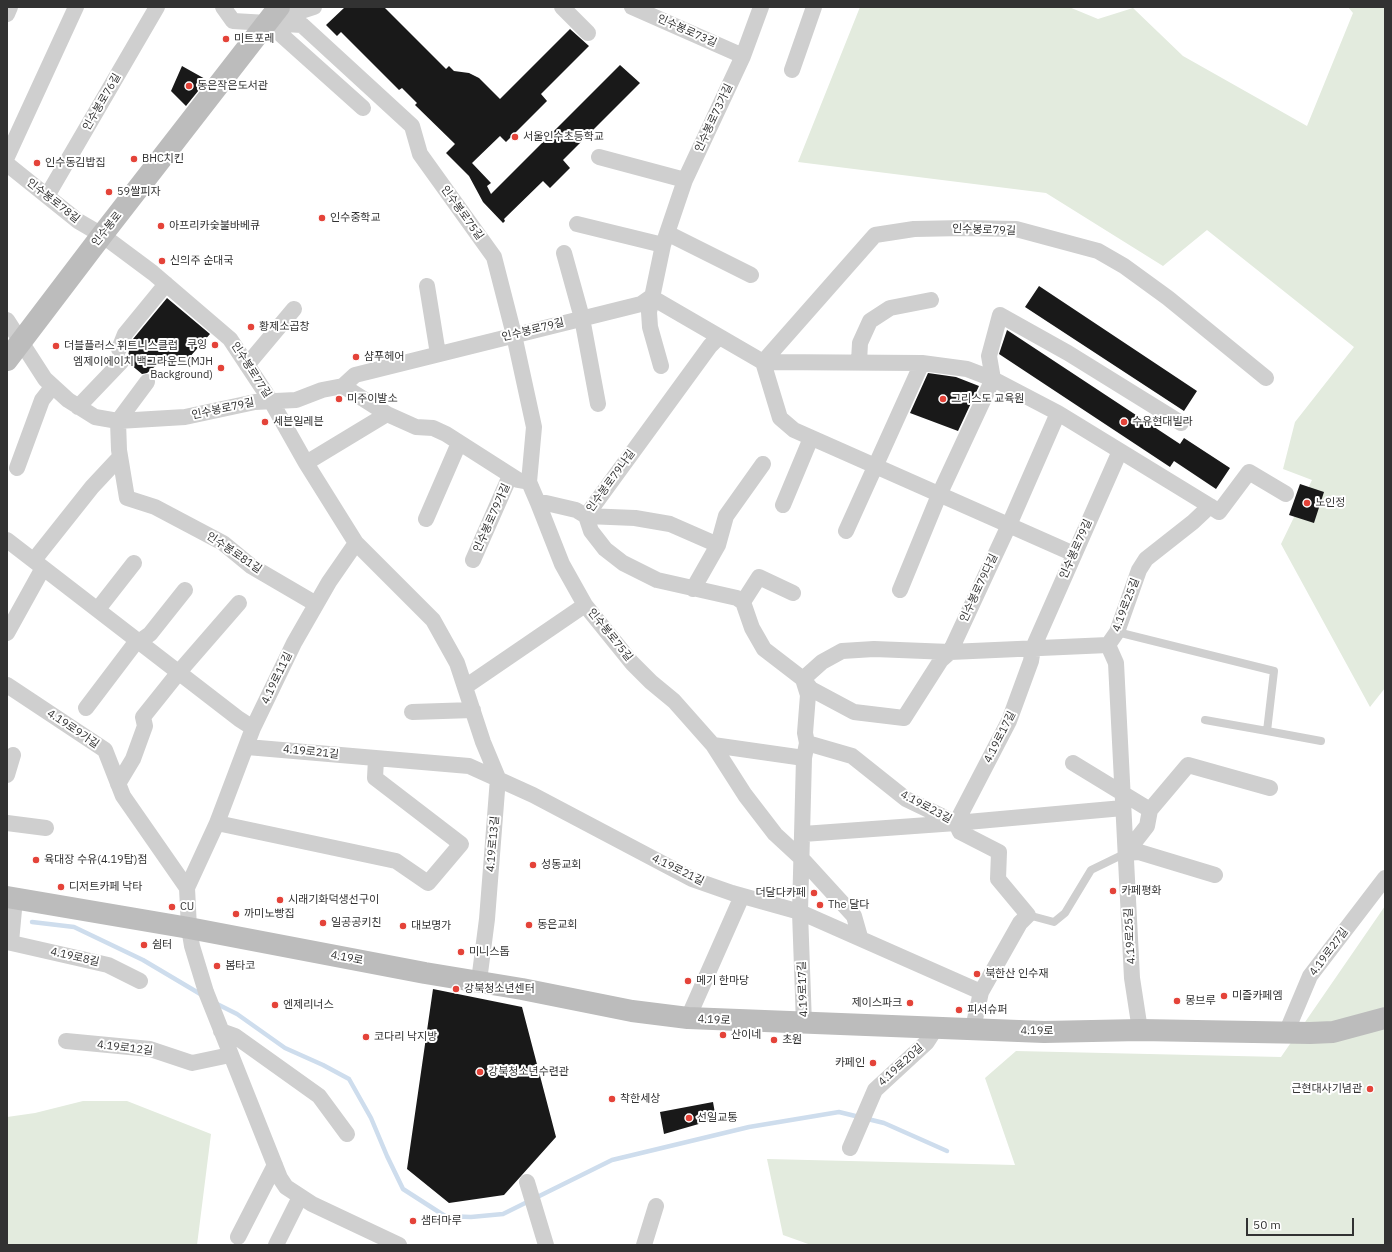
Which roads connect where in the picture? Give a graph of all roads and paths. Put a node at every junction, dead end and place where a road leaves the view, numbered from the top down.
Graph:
1 (10, 7) edge
2 (76, 7) edge
3 (157, 7) edge
4 (223, 7) edge
5 (314, 7) edge
6 (562, 7) edge
7 (632, 7) edge
8 (761, 7) edge
9 (814, 7) edge
10 (7, 14) edge
11 (273, 15) edge
12 (588, 33) dead end
13 (743, 56) junction
14 (792, 70) dead end
15 (363, 108) dead end
16 (7, 157) edge
17 (599, 157) dead end
18 (7, 164) edge
19 (686, 180) junction
20 (47, 196) junction
21 (577, 224) dead end
22 (102, 235) junction
23 (665, 239) junction
24 (564, 253) dead end
25 (752, 275) dead end
26 (166, 284) junction
27 (427, 286) dead end
28 (651, 297) junction
29 (930, 300) dead end
30 (294, 309) dead end
31 (582, 318) junction
32 (7, 320) edge
33 (514, 335) junction
34 (719, 337) junction
35 (22, 341) junction
36 (438, 354) junction
37 (7, 360) edge
38 (763, 362) junction
39 (859, 362) junction
40 (922, 363) junction
41 (248, 365) junction
42 (660, 366) dead end
43 (1266, 378) dead end
44 (992, 379) junction
45 (147, 382) dead end
46 (53, 386) junction
47 (343, 386) junction
48 (271, 401) junction
49 (598, 404) dead end
50 (78, 407) junction
51 (1058, 413) junction
52 (387, 414) junction
53 (118, 421) junction
54 (1181, 423) dead end
55 (811, 438) junction
56 (459, 443) junction
57 (1120, 452) junction
58 (120, 457) junction
59 (306, 463) junction
60 (764, 464) dead end
61 (17, 468) dead end
62 (876, 468) junction
63 (510, 476) junction
64 (528, 482) junction
65 (1286, 494) dead end
66 (939, 495) junction
67 (538, 503) junction
68 (784, 505) dead end
69 (1210, 506) junction
70 (586, 516) junction
71 (426, 519) dead end
72 (1009, 525) junction
73 (846, 531) dead end
74 (7, 540) edge
75 (356, 543) junction
76 (718, 545) junction
77 (1074, 554) junction
78 (473, 560) dead end
79 (134, 563) dead end
80 (38, 564) junction
81 (693, 589) junction
82 (185, 590) dead end
83 (900, 590) dead end
84 (793, 593) dead end
85 (743, 602) junction
86 (239, 603) dead end
87 (316, 604) junction
88 (585, 605) junction
89 (98, 609) junction
90 (7, 632) edge
91 (1113, 638) junction
92 (140, 642) junction
93 (1033, 648) junction
94 (950, 652) junction
95 (179, 672) junction
96 (803, 680) junction
97 (7, 684) edge
98 (465, 687) junction
99 (86, 708) dead end
100 (473, 710) junction
101 (412, 712) dead end
102 (1205, 720) dead end
103 (253, 728) junction
104 (1266, 731) junction
105 (1321, 741) dead end
106 (713, 745) junction
107 (247, 747) junction
108 (805, 751) junction
109 (13, 755) dead end
110 (376, 759) junction
111 (1073, 764) dead end
112 (7, 774) edge
113 (498, 778) junction
114 (118, 784) junction
115 (1270, 788) dead end
116 (1123, 801) junction
117 (1150, 810) junction
118 (7, 823) edge
119 (217, 823) junction
120 (956, 823) junction
121 (46, 828) dead end
122 (803, 834) junction
123 (1126, 853) junction
124 (802, 859) junction
125 (1215, 875) dead end
126 (1385, 878) edge
127 (187, 888) junction
128 (742, 896) junction
129 (11, 898) edge
130 (800, 912) junction
131 (1028, 915) junction
132 (189, 928) junction
133 (860, 937) junction
134 (9, 942) edge
135 (140, 980) dead end
136 (479, 981) junction
137 (981, 992) junction
138 (688, 1018) junction
139 (1385, 1018) edge
140 (804, 1024) junction
141 (936, 1028) junction
142 (973, 1028) junction
143 (1140, 1030) junction
144 (221, 1031) junction
145 (1286, 1033) junction
146 (66, 1042) dead end
147 (230, 1055) junction
148 (347, 1134) dead end
149 (850, 1148) dead end
150 (275, 1165) junction
151 (527, 1182) dead end
152 (300, 1197) junction
153 (656, 1206) dead end
154 (238, 1237) dead end
155 (276, 1245) edge
156 (399, 1245) edge
157 (546, 1245) edge
158 (644, 1245) edge

1 - 10 street
2 - 16 street
3 - 20 street, 인수봉로76길
4 - 11 street
5 - 11 street
6 - 12 street
7 - 13 street, 인수봉로73길
8 - 13 street, 인수봉로73가길
9 - 14 street
11 - 15 street
11 - 22 street, 인수봉로
11 - 33 street, 인수봉로75길
13 - 19 street, 인수봉로73가길
17 - 19 street
18 - 20 street, 인수봉로78길
19 - 23 street, 인수봉로73가길
20 - 22 street, 인수봉로78길
21 - 23 street
22 - 26 street, 인수봉로77길
22 - 35 street, 인수봉로
23 - 25 street
23 - 28 street, 인수봉로73가길
24 - 31 street
26 - 41 street, 인수봉로77길
26 - 50 street
27 - 36 street
28 - 31 street, 인수봉로79길
28 - 34 street
28 - 42 street
29 - 39 street
30 - 41 street
31 - 33 street, 인수봉로79길
31 - 49 street
32 - 35 street, 인수봉로79길
33 - 36 street, 인수봉로79길
33 - 64 street, 인수봉로75길
34 - 38 street
34 - 70 street, 인수봉로79나길
35 - 37 street, 인수봉로
35 - 46 street, 인수봉로79길
36 - 47 street, 인수봉로79길
38 - 39 street
38 - 43 street, 인수봉로79길
38 - 55 street
39 - 40 street
40 - 44 street
40 - 62 street
41 - 48 street, 인수봉로77길
44 - 51 street
44 - 54 street
44 - 66 street
45 - 53 street
46 - 50 street, 인수봉로79길
46 - 61 street
47 - 48 street, 인수봉로79길
47 - 52 street, 인수봉로79가길
48 - 53 street, 인수봉로79길
48 - 59 street, 인수봉로77길
50 - 53 street, 인수봉로79길
51 - 57 street
51 - 72 street
52 - 56 street, 인수봉로79가길
52 - 59 street
53 - 58 street
55 - 62 street
55 - 68 street
56 - 63 street, 인수봉로79가길
56 - 71 street
57 - 69 street
57 - 77 street, 인수봉로79길
58 - 80 street
58 - 87 street, 인수봉로81길
59 - 75 street, 인수봉로77길
60 - 76 street
62 - 66 street
62 - 73 street
63 - 64 street, 인수봉로79가길
63 - 78 street, 인수봉로79가길
64 - 67 street, 인수봉로79가길
65 - 69 street
66 - 72 street
66 - 83 street
67 - 70 street
67 - 88 street, 인수봉로75길
69 - 91 street, 4.19로25길
70 - 76 street, 인수봉로79나길
70 - 81 street
72 - 77 street
72 - 94 street, 인수봉로79다길
74 - 80 street
75 - 87 street, 4.19로11길
75 - 98 street, 4.19로13길
76 - 81 street
77 - 93 street, 인수봉로79길
79 - 89 street
80 - 89 street
80 - 90 street
81 - 85 street
82 - 92 street
84 - 85 street
85 - 96 street
86 - 95 street
87 - 103 street, 4.19로11길
88 - 98 street
88 - 106 street, 인수봉로75길
89 - 92 street
91 - 93 street
91 - 104 lane
91 - 116 street, 4.19로25길
92 - 95 street
92 - 99 street
93 - 94 street
93 - 120 street, 4.19로17길
94 - 96 street
94 - 96 street
95 - 103 street
95 - 114 street
96 - 108 street, 4.19로17길
97 - 114 street, 4.19로9가길
98 - 100 street, 4.19로13길
100 - 101 street
100 - 113 street, 4.19로13길
102 - 104 lane
103 - 107 street, 4.19로11길
104 - 105 lane
106 - 108 street
106 - 124 street, 인수봉로75길
107 - 110 street, 4.19로21길
107 - 119 street, 4.19로11길
108 - 120 street, 4.19로23길
108 - 122 street, 4.19로17길
109 - 112 street
110 - 113 street, 4.19로21길
110 - 119 street
111 - 116 street
113 - 128 street, 4.19로21길
113 - 136 street, 4.19로13길
114 - 127 street, 4.19로9가길
115 - 117 street
116 - 117 street
116 - 120 street
116 - 123 street, 4.19로25길
117 - 123 street
118 - 121 street
119 - 127 street, 4.19로11길
120 - 122 street
120 - 131 street, 4.19로23길
122 - 124 street, 4.19로17길
123 - 125 street
123 - 131 lane
123 - 143 street, 4.19로25길
124 - 130 street, 4.19로17길
124 - 133 street
126 - 145 street, 4.19로27길
127 - 132 street, 4.19로11길
128 - 130 street, 4.19로21길
128 - 138 street, 4.19로
129 - 132 street, 4.19로
129 - 134 street
130 - 133 street, 4.19로21길
130 - 140 street, 4.19로17길
131 - 137 street
132 - 136 street, 4.19로
132 - 144 street
133 - 137 street, 4.19로21길
134 - 135 street, 4.19로8길
136 - 138 street, 4.19로
137 - 142 street
138 - 140 street, 4.19로
139 - 145 street, 4.19로
140 - 141 street, 4.19로
141 - 142 street, 4.19로
141 - 149 street, 4.19로20길
142 - 143 street, 4.19로
143 - 145 street, 4.19로
144 - 147 street
144 - 148 street
146 - 147 street, 4.19로12길
147 - 150 street
150 - 152 street
150 - 154 street
151 - 157 street
152 - 155 street
152 - 156 street
153 - 158 street

